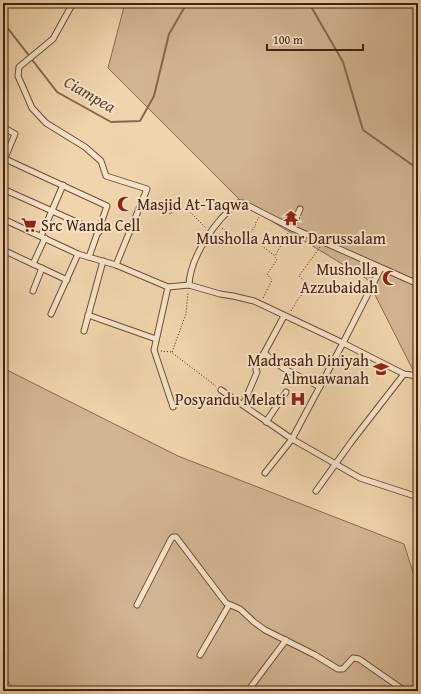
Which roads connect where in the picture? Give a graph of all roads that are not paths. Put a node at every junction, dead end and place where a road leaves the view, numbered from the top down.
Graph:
1 (73, 3) edge
2 (3, 127) edge
3 (3, 159) edge
4 (63, 185) junction
5 (3, 188) edge
6 (300, 209) dead end
7 (52, 211) junction
8 (3, 219) edge
9 (292, 228) junction
10 (99, 232) junction
11 (43, 237) junction
12 (3, 250) edge
13 (78, 254) junction
14 (89, 257) junction
15 (103, 261) junction
16 (33, 264) junction
17 (116, 265) junction
18 (42, 268) junction
19 (381, 268) junction
20 (67, 280) junction
21 (418, 284) edge
22 (189, 285) junction
23 (168, 287) junction
24 (33, 291) dead end
25 (51, 314) dead end
26 (88, 315) junction
27 (286, 316) junction
28 (84, 331) dead end
29 (156, 339) junction
30 (343, 343) junction
31 (264, 353) junction
32 (404, 374) junction
33 (418, 376) edge
34 (320, 386) junction
35 (221, 390) road end
36 (286, 392) dead end
37 (243, 405) junction
38 (173, 407) dead end
39 (266, 422) junction
40 (292, 439) junction
41 (336, 464) junction
42 (265, 473) dead end
43 (316, 492) dead end
44 (418, 497) edge
45 (137, 604) dead end
46 (229, 605) junction
47 (286, 640) junction
48 (200, 656) dead end
49 (250, 688) dead end
50 (405, 691) edge

1 - 17 street
2 - 3 street
3 - 4 street
4 - 7 street
4 - 10 street
5 - 7 street
6 - 9 street
7 - 10 street
7 - 11 street
8 - 11 street
9 - 19 street
9 - 22 street
10 - 14 street
11 - 13 street
11 - 16 street
12 - 16 street
13 - 14 street
13 - 20 street
14 - 15 street
15 - 17 street
15 - 26 street
16 - 18 street
17 - 23 street
18 - 20 street
18 - 24 street
19 - 21 street
19 - 30 street
20 - 25 street
22 - 23 street
22 - 27 street
23 - 29 street
26 - 28 street
26 - 29 street
27 - 30 street
27 - 31 street
29 - 38 street
30 - 32 street
30 - 34 street
31 - 34 street
31 - 37 street
32 - 33 street
32 - 41 street
34 - 40 street
35 - 37 street
36 - 39 street
37 - 39 street
39 - 40 street
40 - 41 street
40 - 42 street
41 - 43 street
41 - 44 street
45 - 46 street
46 - 47 street
46 - 48 street
47 - 49 street
47 - 50 street

